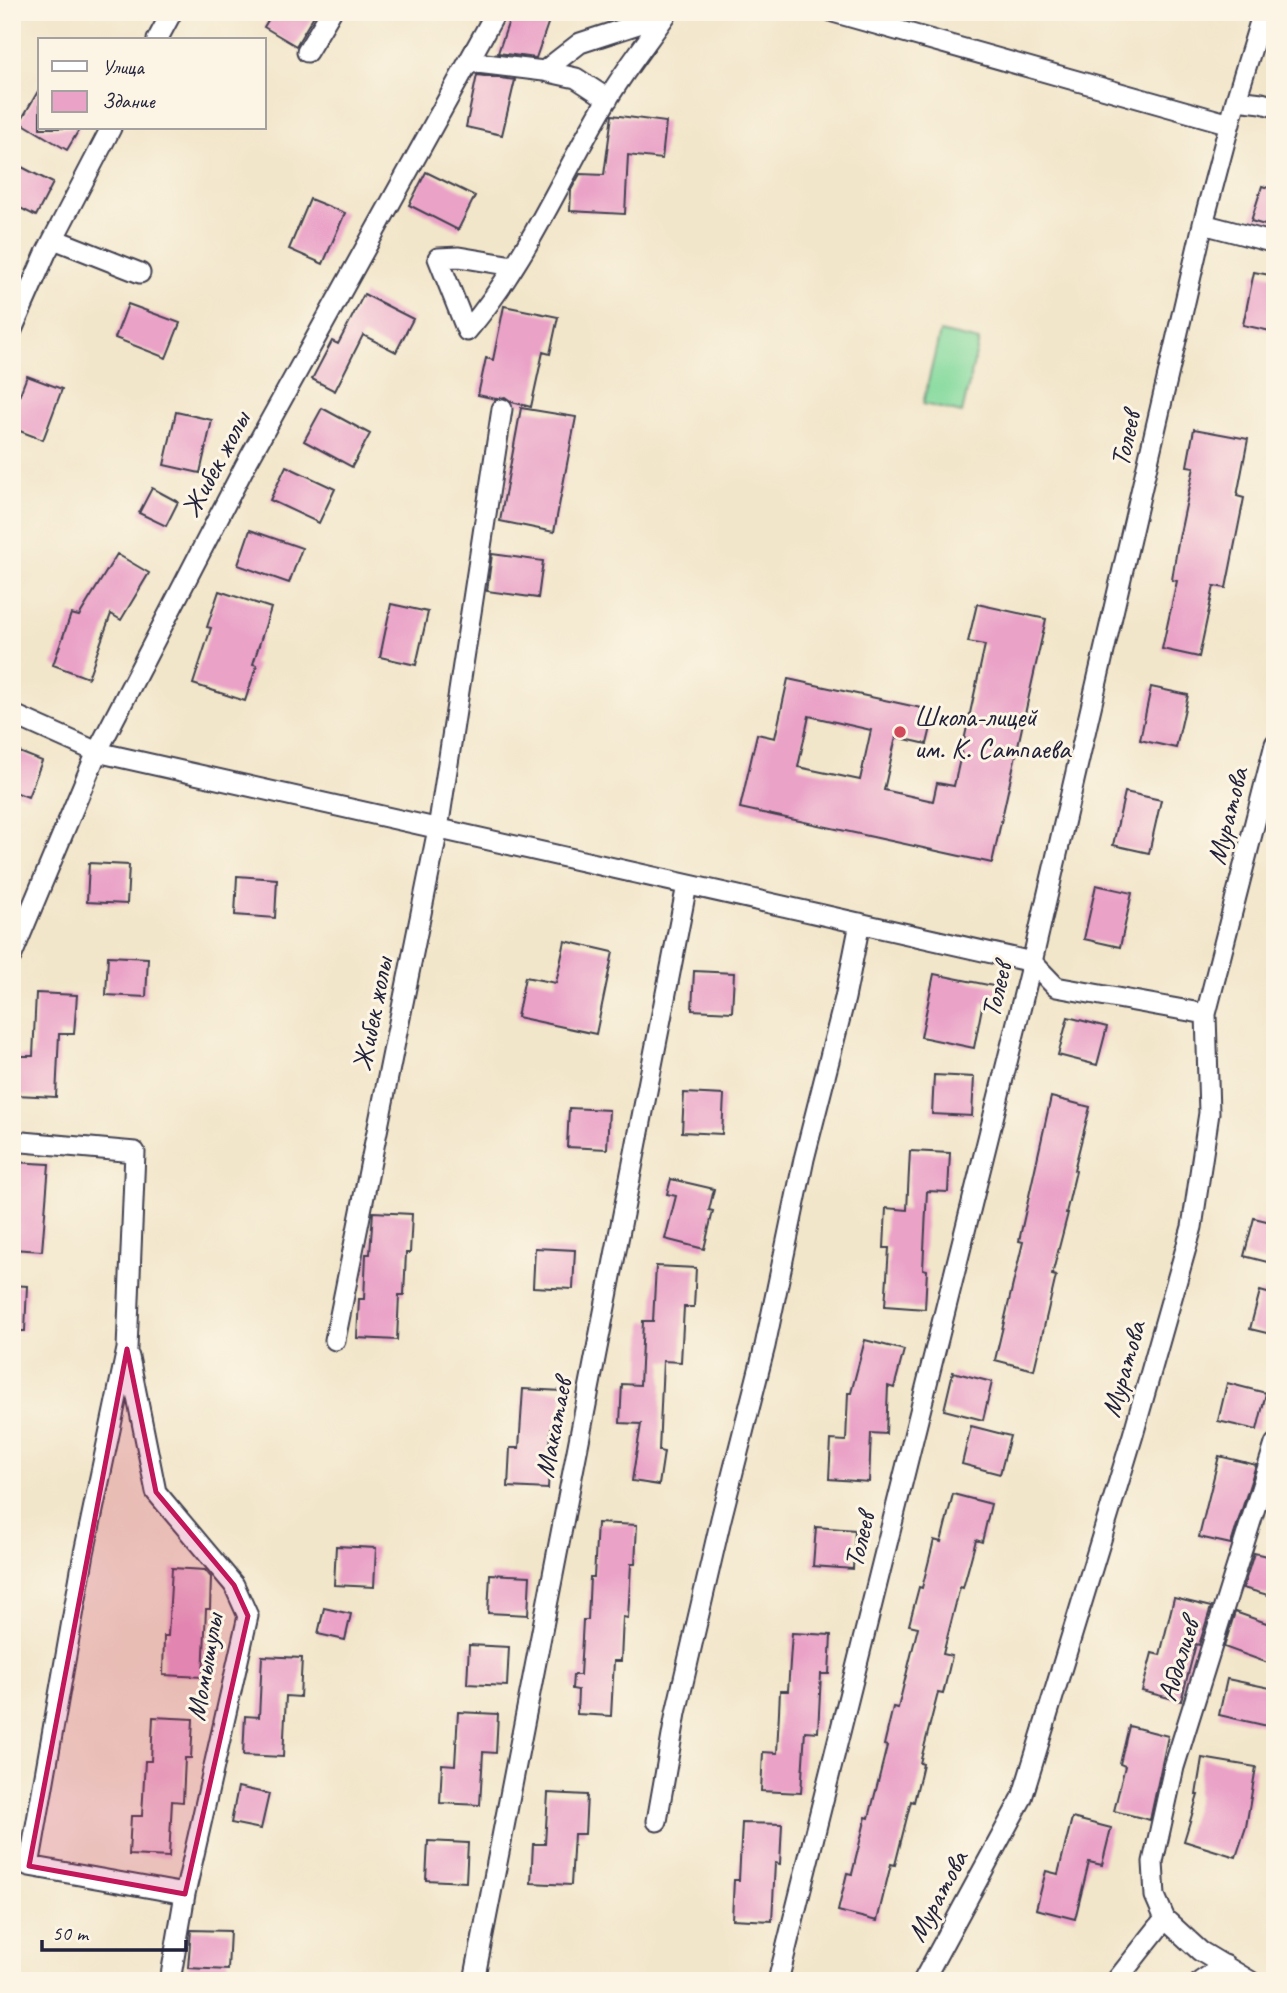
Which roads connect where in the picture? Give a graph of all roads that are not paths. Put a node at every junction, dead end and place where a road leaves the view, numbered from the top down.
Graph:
1 (172, 12) edge
2 (331, 12) edge
3 (496, 12) edge
4 (833, 12) edge
5 (1263, 12) edge
6 (667, 13) edge
7 (158, 38) edge
8 (307, 52) dead end
9 (469, 62) junction
10 (544, 71) junction
11 (608, 99) junction
12 (1236, 100) junction
13 (1275, 107) edge
14 (1230, 124) junction
15 (110, 130) edge
16 (1203, 225) junction
17 (54, 239) junction
18 (1275, 243) edge
19 (513, 266) dead end
20 (140, 273) dead end
21 (12, 330) edge
22 (502, 409) dead end
23 (12, 714) edge
24 (1275, 744) edge
25 (97, 752) junction
26 (438, 829) junction
27 (687, 885) junction
28 (860, 923) junction
29 (12, 955) edge
30 (1032, 962) junction
31 (1206, 1014) junction
32 (12, 1141) edge
33 (335, 1340) dead end
34 (127, 1349) junction
35 (1275, 1444) edge
36 (657, 1821) dead end
37 (185, 1894) junction
38 (1165, 1919) junction
39 (1224, 1965) junction
40 (170, 1981) edge
41 (474, 1981) edge
42 (778, 1981) edge
43 (923, 1981) edge
44 (1116, 1981) edge
45 (1201, 1981) edge
46 (1250, 1981) edge

1 - 7 street
2 - 8 street
3 - 9 street, Жибек жолы
4 - 14 street
5 - 12 street, Толеев
6 - 10 street
6 - 11 street
9 - 10 street
9 - 25 street, Жибек жолы
10 - 11 street
11 - 19 street
12 - 13 street
12 - 14 street, Толеев
14 - 16 street, Толеев
15 - 17 street
16 - 18 street
16 - 30 street, Толеев
17 - 20 street
17 - 21 street
22 - 26 street, Жибек жолы
23 - 25 street
24 - 31 street, Муратова
25 - 26 street
25 - 29 street, Жибек жолы
26 - 27 street
26 - 33 street, Жибек жолы
27 - 28 street
27 - 41 street, Макатаев
28 - 30 street
28 - 36 street
30 - 31 street
30 - 42 street, Толеев
31 - 43 street, Муратова
32 - 34 street
34 - 37 street, Момышулы
34 - 37 street
35 - 38 street, Абдалиев
37 - 40 street, Момышулы
38 - 39 street
38 - 44 street
39 - 45 street
39 - 46 street

